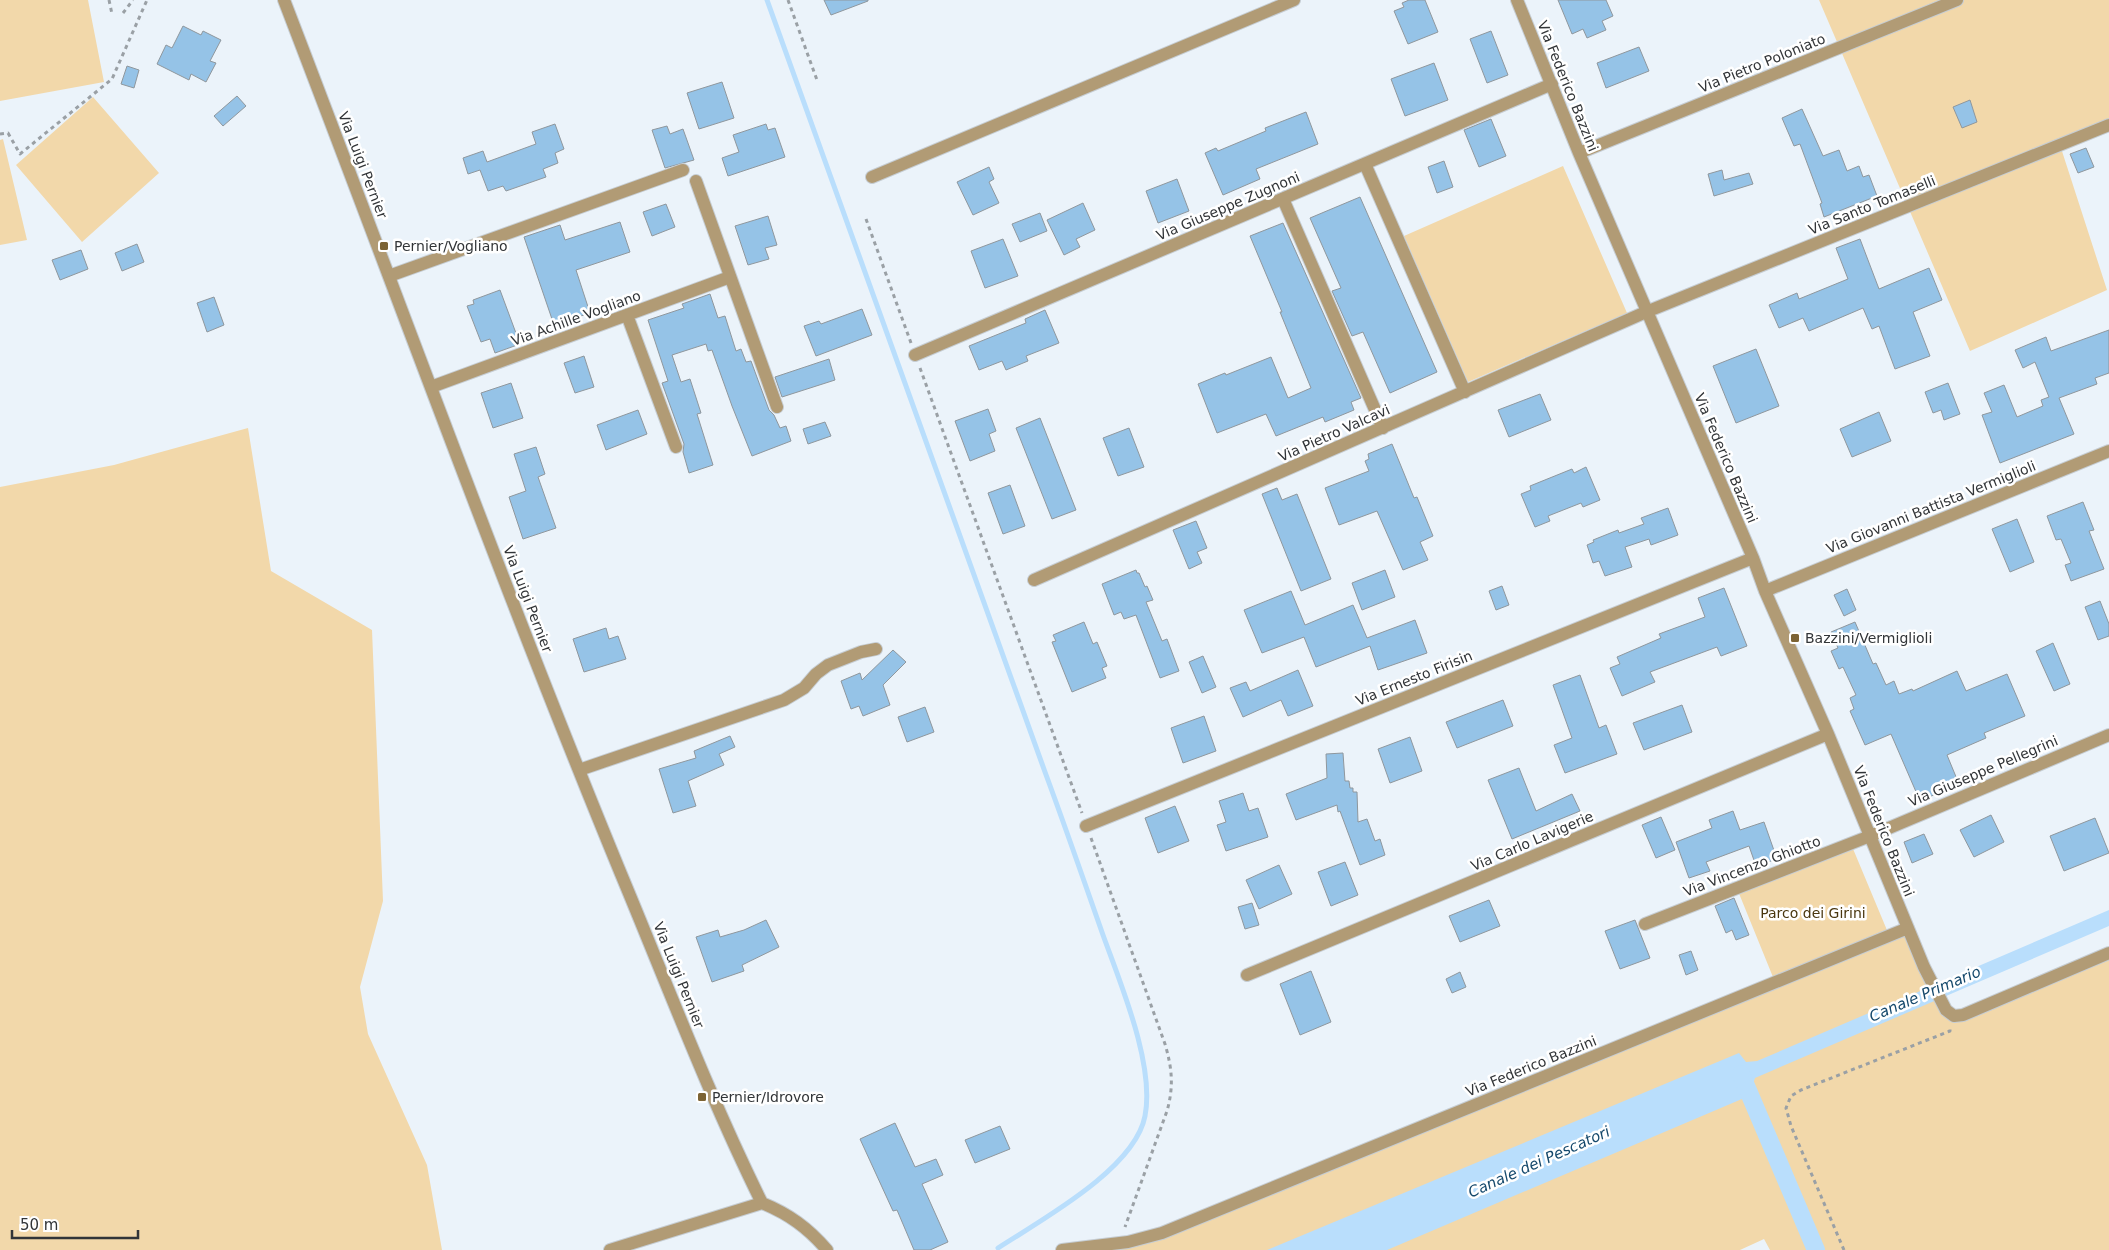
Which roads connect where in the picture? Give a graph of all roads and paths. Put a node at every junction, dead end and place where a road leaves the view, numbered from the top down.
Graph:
1 (109, 0) edge
2 (133, 0) edge
3 (147, 0) edge
4 (284, 0) edge
5 (788, 0) edge
6 (1294, 0) edge
7 (1517, 0) edge
8 (1957, 0) edge
9 (123, 13) dead end
10 (112, 14) dead end
11 (817, 80) dead end
12 (1552, 84) junction
13 (2109, 125) edge
14 (0, 134) edge
15 (1579, 153) junction
16 (1365, 164) junction
17 (683, 170) dead end
18 (872, 177) dead end
19 (696, 181) dead end
20 (1283, 199) junction
21 (866, 219) dead end
22 (389, 276) junction
23 (730, 277) junction
24 (1646, 312) junction
25 (627, 315) junction
26 (916, 355) junction
27 (431, 387) junction
28 (1465, 392) junction
29 (777, 407) dead end
30 (1383, 428) junction
31 (676, 447) dead end
32 (2109, 451) edge
33 (1753, 558) junction
34 (1034, 580) dead end
35 (1765, 591) junction
36 (876, 649) dead end
37 (1828, 734) junction
38 (2109, 735) edge
39 (579, 770) junction
40 (1086, 826) junction
41 (1870, 836) junction
42 (1645, 924) dead end
43 (1908, 928) junction
44 (2109, 954) edge
45 (1247, 975) dead end
46 (1946, 1009) junction
47 (762, 1203) junction
48 (1121, 1232) dead end
49 (610, 1250) edge
50 (827, 1250) edge
51 (1062, 1250) edge
52 (1844, 1250) edge

1 - 10 path
2 - 9 path
3 - 14 path
4 - 22 street, Via Luigi Pernier
5 - 11 path
6 - 18 street
7 - 12 street, Via Federico Bazzini
8 - 15 street, Via Pietro Poloniato
12 - 15 street, Via Federico Bazzini
12 - 16 street, Via Giuseppe Zugnoni
13 - 24 street, Via Santo Tomaselli
15 - 24 street, Via Federico Bazzini
16 - 20 street, Via Giuseppe Zugnoni
16 - 28 street
17 - 22 street
19 - 23 street
20 - 26 street, Via Giuseppe Zugnoni
20 - 30 street
21 - 26 path
22 - 27 street, Via Luigi Pernier
23 - 25 street, Via Achille Vogliano
23 - 29 street
24 - 28 street, Via Pietro Valcavi
24 - 33 street, Via Federico Bazzini
25 - 27 street, Via Achille Vogliano
25 - 31 street
26 - 40 path
27 - 39 street, Via Luigi Pernier
28 - 30 street, Via Pietro Valcavi
30 - 34 street, Via Pietro Valcavi
32 - 35 street, Via Giovanni Battista Vermiglioli
33 - 35 street, Via Federico Bazzini
33 - 40 street, Via Ernesto Firisin
35 - 37 street, Via Federico Bazzini
36 - 39 street
37 - 41 street, Via Federico Bazzini
37 - 45 street, Via Carlo Lavigerie
38 - 41 street, Via Giuseppe Pellegrini
39 - 47 street, Via Luigi Pernier
40 - 48 path
41 - 42 street, Via Vincenzo Ghiotto
41 - 43 street, Via Federico Bazzini
43 - 46 street, Via Federico Bazzini
43 - 51 street, Via Federico Bazzini
44 - 46 street
46 - 52 path
47 - 49 street
47 - 50 street

